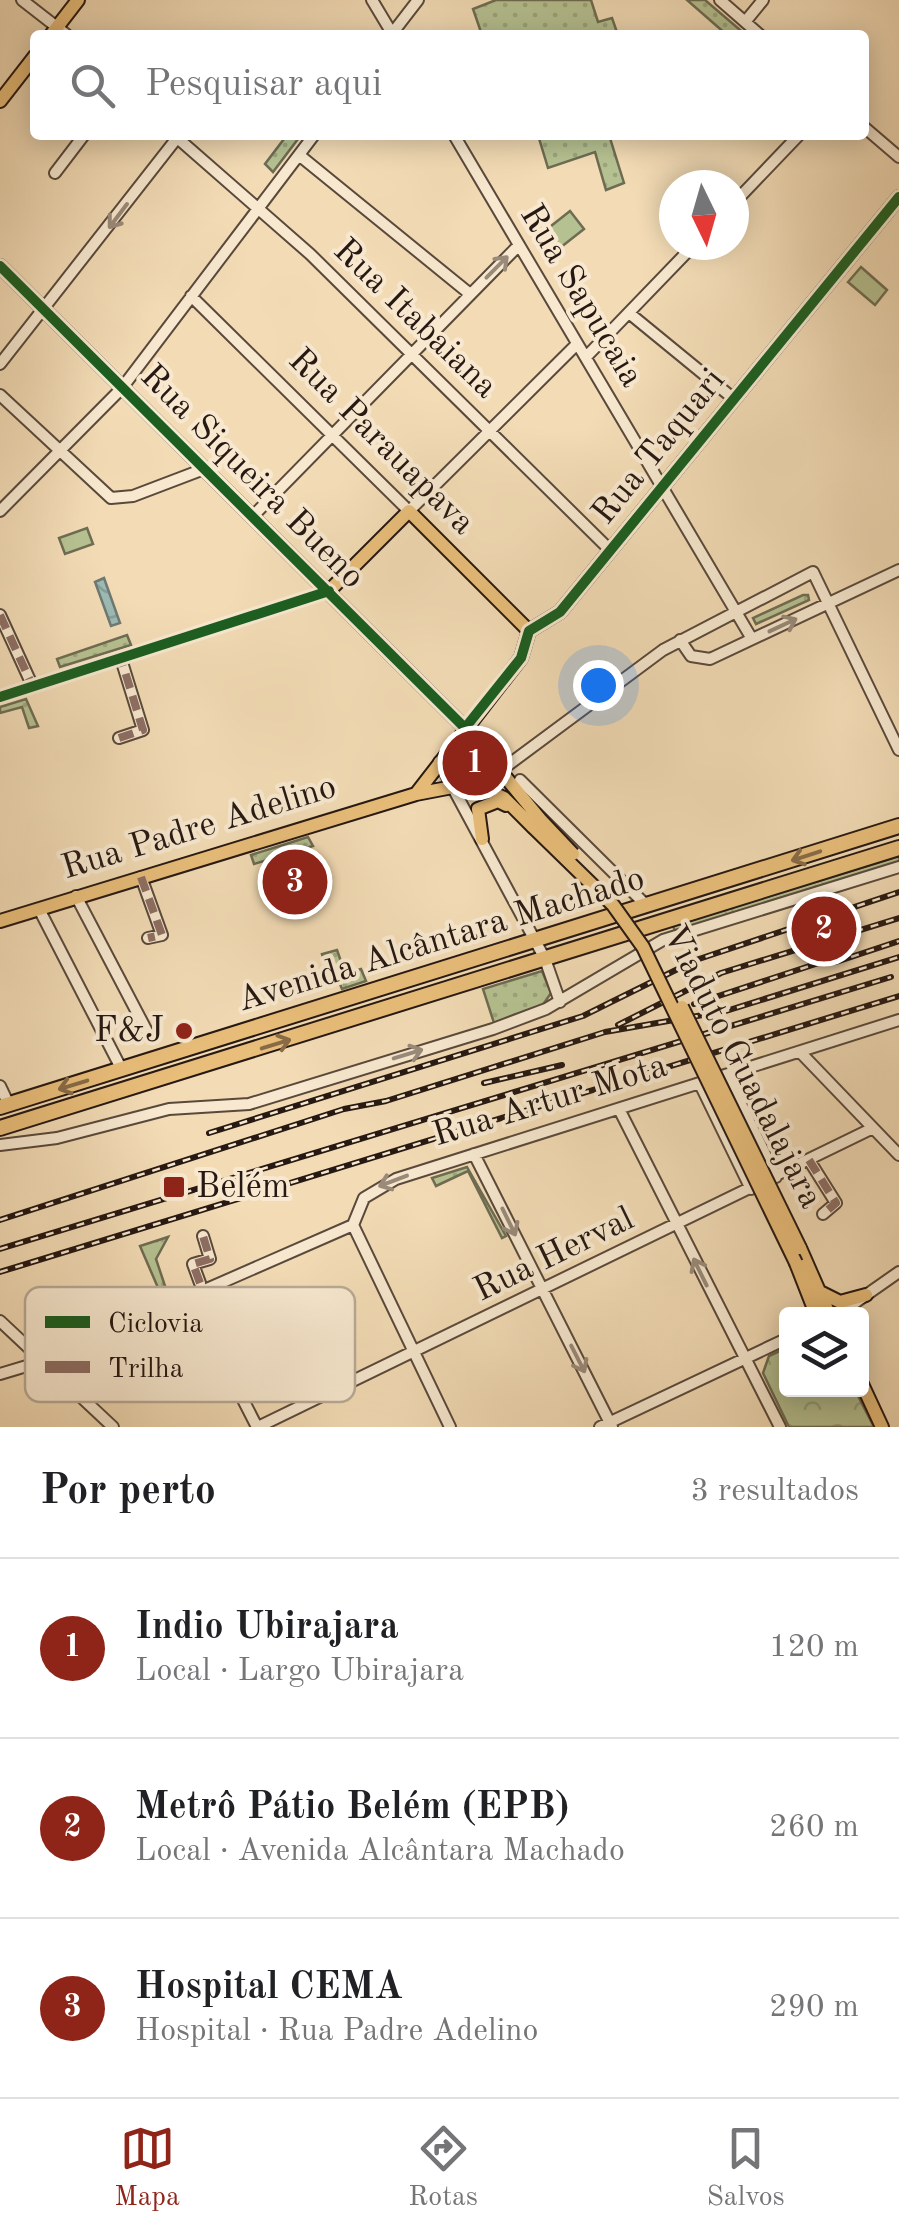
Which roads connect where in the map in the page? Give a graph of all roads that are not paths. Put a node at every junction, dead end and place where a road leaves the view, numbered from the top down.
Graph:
1 (22, 0) edge
2 (78, 0) edge
3 (372, 0) edge
4 (418, 0) edge
5 (720, 0) edge
6 (764, 0) edge
7 (745, 22) junction
8 (56, 30) edge
9 (59, 30) edge
10 (389, 30) edge
11 (396, 30) edge
12 (754, 30) edge
13 (30, 62) edge
14 (0, 101) edge
15 (869, 131) edge
16 (80, 140) edge
17 (173, 140) edge
18 (181, 140) edge
19 (310, 140) edge
20 (457, 140) edge
21 (795, 140) edge
22 (299, 156) junction
23 (899, 157) edge
24 (54, 173) dead end
25 (749, 188) edge
26 (899, 197) edge
27 (259, 207) junction
28 (519, 245) junction
29 (680, 260) edge
30 (0, 268) edge
31 (470, 294) junction
32 (191, 296) junction
33 (45, 311) junction
34 (629, 313) junction
35 (578, 344) junction
36 (412, 354) junction
37 (586, 357) junction
38 (0, 364) edge
39 (122, 388) junction
40 (0, 394) edge
41 (734, 399) junction
42 (489, 429) junction
43 (330, 436) junction
44 (61, 453) junction
45 (204, 468) junction
46 (662, 486) junction
47 (408, 511) junction
48 (0, 512) edge
49 (253, 516) junction
50 (610, 550) junction
51 (899, 570) edge
52 (329, 591) junction
53 (829, 603) junction
54 (736, 612) junction
55 (0, 614) edge
56 (529, 631) junction
57 (752, 639) junction
58 (680, 640) junction
59 (122, 659) junction
60 (33, 687) junction
61 (0, 697) edge
62 (465, 728) junction
63 (895, 733) edge
64 (119, 738) dead end
65 (899, 750) edge
66 (489, 755) junction
67 (520, 756) junction
68 (439, 762) junction
69 (500, 771) junction
70 (520, 780) dead end
71 (470, 783) junction
72 (453, 784) junction
73 (416, 794) junction
74 (515, 809) junction
75 (536, 823) junction
76 (899, 826) edge
77 (482, 839) junction
78 (899, 848) edge
79 (899, 867) edge
80 (142, 877) junction
81 (76, 896) junction
82 (648, 907) junction
83 (39, 908) junction
84 (0, 921) edge
85 (148, 938) dead end
86 (535, 941) junction
87 (545, 959) junction
88 (560, 1002) junction
89 (899, 1020) edge
90 (150, 1038) dead end
91 (800, 1052) junction
92 (122, 1070) junction
93 (727, 1075) junction
94 (700, 1084) junction
95 (0, 1086) edge
96 (4, 1106) edge
97 (619, 1109) junction
98 (0, 1128) edge
99 (873, 1128) junction
100 (0, 1145) edge
101 (474, 1154) junction
102 (899, 1154) edge
103 (809, 1160) junction
104 (776, 1177) junction
105 (751, 1189) junction
106 (823, 1214) dead end
107 (354, 1225) junction
108 (677, 1226) junction
109 (202, 1236) dead end
110 (899, 1272) edge
111 (200, 1282) dead end
112 (211, 1287) edge
113 (813, 1289) junction
114 (543, 1290) junction
115 (866, 1295) junction
116 (819, 1307) edge
117 (849, 1307) edge
118 (0, 1321) edge
119 (779, 1343) edge
120 (25, 1347) edge
121 (414, 1352) junction
122 (744, 1359) junction
123 (25, 1366) edge
124 (0, 1374) edge
125 (355, 1380) edge
126 (868, 1397) edge
127 (85, 1402) edge
128 (244, 1402) edge
129 (309, 1402) edge
130 (607, 1425) edge
131 (113, 1427) edge
132 (257, 1427) edge
133 (450, 1427) edge
134 (780, 1427) edge
135 (882, 1427) edge

1 - 8 street
2 - 9 main road
3 - 10 street
4 - 11 street
5 - 7 street
6 - 7 street
7 - 12 street
13 - 14 main road
15 - 23 street
16 - 24 street
17 -> 33 street
18 - 27 street, Rua Itabaiana
19 - 22 street
20 - 28 street, Rua Sapucaia
21 - 25 street
22 - 27 street
22 - 31 street
26 - 41 main road, Rua Taquari
27 - 32 street
27 - 36 street, Rua Itabaiana
31 -> 28 street
28 - 35 street, Rua Sapucaia
29 - 34 street
30 - 33 main road, Rua Siqueira Bueno
31 - 36 street
32 - 39 street
32 - 43 street, Rua Parauapava
33 - 38 street
33 - 39 main road, Rua Siqueira Bueno
34 - 37 street
34 - 41 street
35 - 37 street, Rua Sapucaia
35 - 42 street
36 - 42 street, Rua Itabaiana
36 - 43 street
37 - 46 street, Rua Sapucaia
39 - 44 street
39 - 45 main road, Rua Siqueira Bueno
40 - 44 street
41 - 46 main road, Rua Taquari
42 - 47 street
42 - 50 street, Rua Itabaiana
43 - 47 street, Rua Parauapava
43 - 49 street
44 - 45 street
44 - 48 street
45 - 49 main road, Rua Siqueira Bueno
46 - 50 main road, Rua Taquari
46 - 54 street, Rua Sapucaia
47 - 52 main road
47 - 56 main road, Rua Parauapava
49 - 52 main road, Rua Siqueira Bueno
50 - 56 main road, Rua Taquari
51 - 53 street
52 - 59 street
52 - 62 main road, Rua Siqueira Bueno
53 - 54 street
57 -> 53 street
53 - 63 street
54 - 57 street, Rua Sapucaia
54 - 58 street
55 - 60 street
56 - 62 main road, Rua Taquari
57 - 58 street
58 - 67 street
59 - 60 street
59 - 64 street
60 - 61 street
62 - 66 main road, Rua Siqueira Bueno
62 - 68 main road, Rua Taquari
63 - 65 street
66 - 67 street
66 - 69 main road, Viaduto Guadalajara
67 - 69 street
68 - 72 street
68 - 73 main road, Rua Taquari
69 - 71 main road
69 - 75 main road, Viaduto Guadalajara
70 - 82 street
71 - 72 main road, Rua Padre Adelino
71 - 74 main road, Viaduto Guadalajara
72 - 73 main road, Rua Padre Adelino
72 - 77 street
73 - 80 main road, Rua Padre Adelino
74 - 75 main road, Viaduto Guadalajara
74 - 77 main road
75 - 113 main road, Viaduto Guadalajara, bridge
76 -> 82 highway, Avenida Alcântara Machado
77 - 86 street
78 - 87 highway, Avenida Alcântara Machado
79 - 88 street, Avenida Alcântara Machado
80 - 81 main road, Rua Padre Adelino
80 - 85 street
81 - 83 main road, Rua Padre Adelino
81 - 90 street
82 - 86 highway, Avenida Alcântara Machado
83 - 84 main road, Rua Padre Adelino
83 - 92 street
86 - 87 street
86 - 92 highway, Avenida Alcântara Machado
87 - 88 street
98 -> 87 highway, Avenida Alcântara Machado
100 -> 88 street, Avenida Alcântara Machado
89 - 91 street, Rua Artur Mota
91 - 93 street, Rua Artur Mota
91 - 99 street
92 -> 96 highway, Avenida Alcântara Machado
93 - 94 street, Rua Artur Mota
93 - 104 street
94 - 97 street, Rua Artur Mota
94 - 105 street
95 - 96 street
97 - 101 street, Rua Artur Mota
97 - 108 street
99 - 102 street
99 - 103 street, Rua Herval
101 -> 107 street, Rua Artur Mota
101 -> 114 street
103 - 104 street, Rua Herval
103 - 106 street
104 - 105 street, Rua Herval
105 - 108 street, Rua Herval
107 - 112 street
107 - 121 street
108 - 114 street, Rua Herval
122 -> 108 street
109 - 111 street
110 - 115 street
113 - 115 main road
113 - 116 main road, Viaduto Guadalajara
114 - 121 street, Rua Herval
114 -> 130 street
115 - 117 street
118 - 120 street
119 - 122 street
121 - 125 street, Rua Herval
121 - 133 street
122 - 130 street
122 - 134 street
123 - 124 street
126 - 135 main road
127 - 131 street
128 - 132 street
129 - 132 street, Rua Herval

